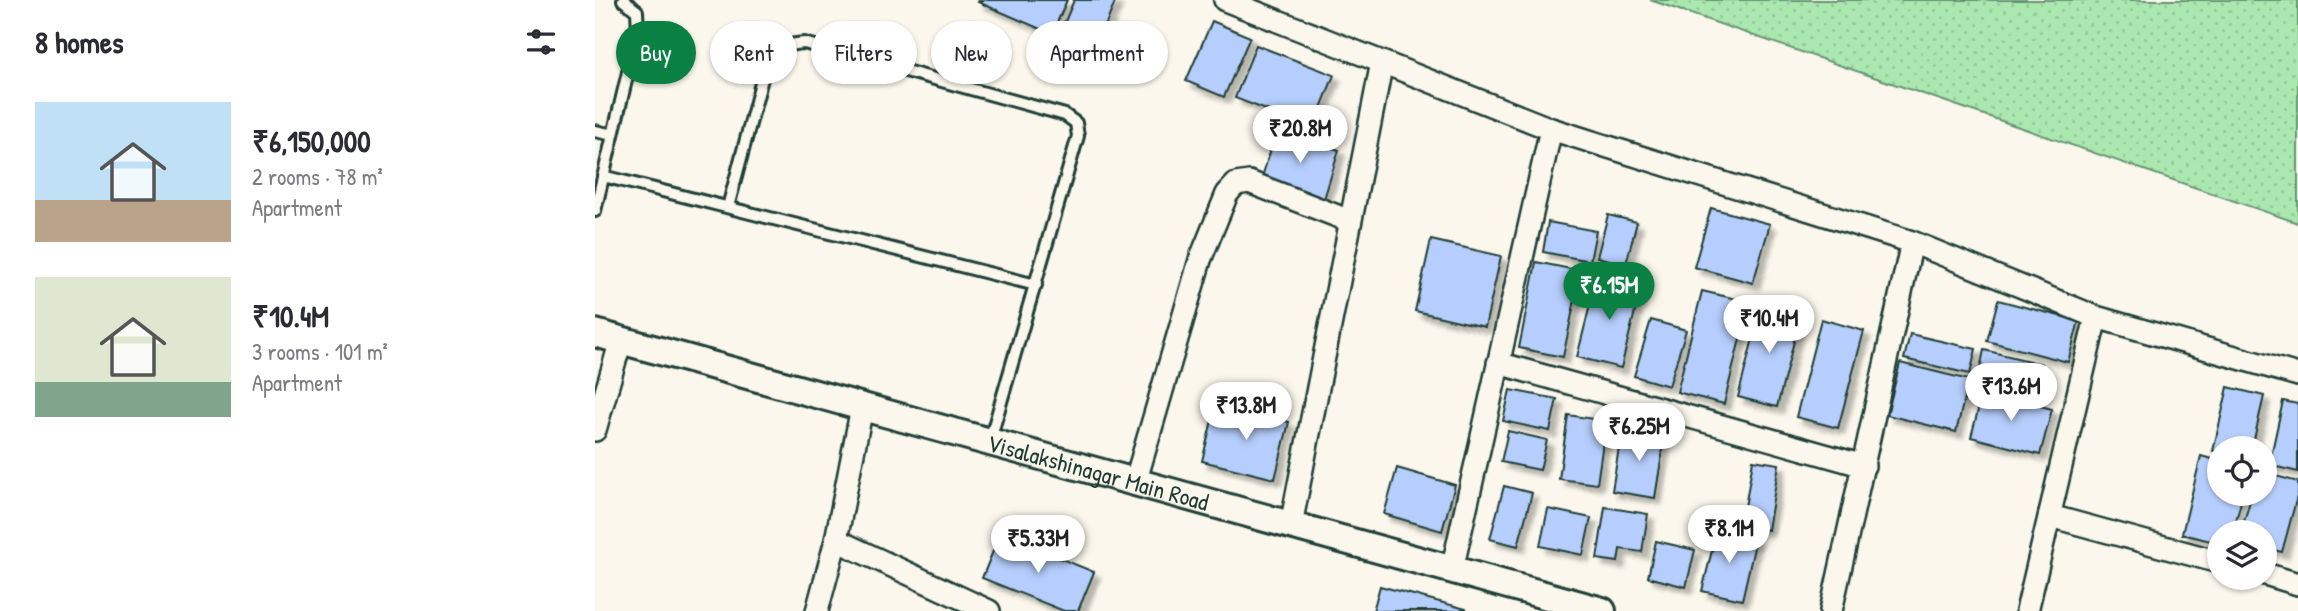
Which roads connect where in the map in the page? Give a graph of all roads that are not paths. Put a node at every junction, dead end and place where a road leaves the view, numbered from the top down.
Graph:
1 (623, 0) edge
2 (1226, 0) edge
3 (1382, 62) junction
4 (1551, 130) junction
5 (595, 131) edge
6 (613, 135) junction
7 (603, 176) junction
8 (728, 207) junction
9 (595, 211) edge
10 (1350, 221) junction
11 (1912, 242) junction
12 (1037, 285) junction
13 (2096, 317) junction
14 (595, 332) edge
15 (621, 340) junction
16 (1498, 363) junction
17 (2298, 375) edge
18 (862, 407) junction
19 (595, 430) edge
20 (989, 442) junction
21 (1864, 466) junction
22 (1135, 482) junction
23 (2050, 516) junction
24 (1291, 526) junction
25 (836, 540) junction
26 (2207, 559) edge
27 (1452, 570) junction
28 (2277, 577) edge
29 (2298, 583) edge
30 (1589, 609) edge
31 (817, 611) edge
32 (989, 611) edge
33 (1831, 611) edge
34 (2027, 611) edge

1 - 6 lane
2 - 3 street
3 - 4 street
3 - 10 street
4 - 11 street
4 - 16 street
5 - 6 lane
6 - 7 lane
7 - 8 lane
7 - 9 lane
8 - 12 lane
8 - 12 lane
10 - 22 street
10 - 24 street
11 - 13 street
11 - 21 street
12 - 20 lane
13 - 17 street
13 - 23 street
14 - 15 street, Visalakshinagar Main Road
15 - 18 street, Visalakshinagar Main Road
15 - 19 street
16 - 21 street
16 - 27 street
18 - 20 street, Visalakshinagar Main Road
18 - 25 street
20 - 22 street, Visalakshinagar Main Road
21 - 33 street
22 - 24 street, Visalakshinagar Main Road
23 - 26 street
23 - 34 street
24 - 27 street, Visalakshinagar Main Road
25 - 31 street
25 - 32 street
27 - 30 street, Visalakshinagar Main Road
28 - 29 street

